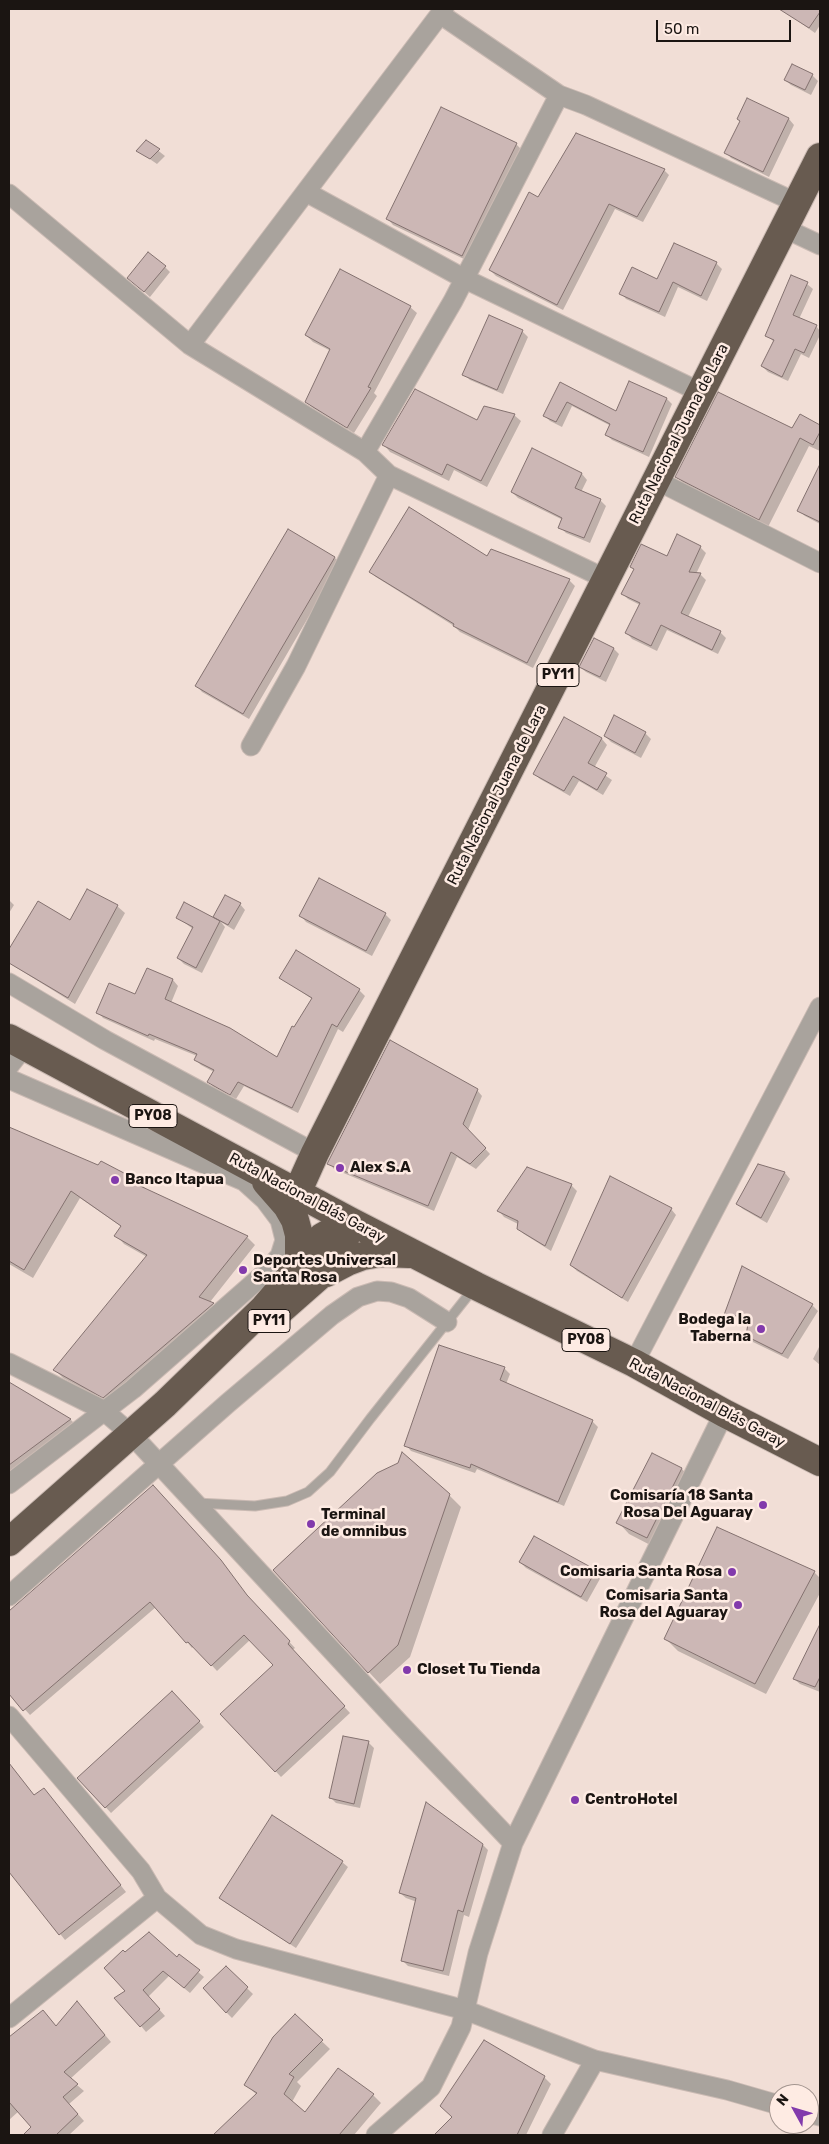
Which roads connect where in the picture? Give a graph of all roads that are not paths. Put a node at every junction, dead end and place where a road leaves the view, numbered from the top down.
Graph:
1 (442, 12) edge
2 (559, 95) junction
3 (820, 157) edge
4 (306, 192) junction
5 (9, 194) edge
6 (797, 203) junction
7 (784, 228) junction
8 (820, 245) edge
9 (464, 278) junction
10 (190, 345) junction
11 (700, 392) junction
12 (365, 452) junction
13 (389, 475) junction
14 (656, 480) junction
15 (820, 563) edge
16 (606, 579) junction
17 (250, 746) dead end
18 (9, 983) edge
19 (820, 1007) edge
20 (14, 1050) edge
21 (9, 1079) edge
22 (315, 1153) junction
23 (254, 1171) junction
24 (297, 1193) junction
25 (350, 1221) junction
26 (416, 1255) junction
27 (308, 1272) junction
28 (476, 1286) junction
29 (447, 1322) junction
30 (9, 1363) edge
31 (634, 1363) junction
32 (103, 1410) junction
33 (724, 1413) junction
34 (132, 1434) junction
35 (820, 1462) edge
36 (160, 1464) junction
37 (9, 1484) edge
38 (195, 1503) junction
39 (9, 1542) edge
40 (9, 1596) edge
41 (9, 1716) edge
42 (513, 1843) junction
43 (158, 1898) junction
44 (465, 2010) junction
45 (9, 2018) edge
46 (595, 2060) junction
47 (769, 2102) edge
48 (376, 2135) edge
49 (552, 2135) edge

1 - 2 street
1 - 4 street
2 - 6 street
2 - 9 street
3 - 6 highway, Ruta Nacional Juana de Lara / PY11
4 - 9 street
4 - 10 street
5 - 10 street
6 - 7 highway, Ruta Nacional Juana de Lara / PY11
7 - 8 street
7 - 11 highway, Ruta Nacional Juana de Lara / PY11
9 - 11 street
9 - 12 street
10 - 12 street
11 - 14 highway, Ruta Nacional Juana de Lara / PY11
12 - 13 street
13 - 16 street
13 - 17 street
14 - 15 street
14 - 16 highway, Ruta Nacional Juana de Lara / PY11
16 - 22 highway, Ruta Nacional Juana de Lara / PY11
18 - 22 street
19 - 31 street
20 - 23 highway, Ruta Nacional Blás Garay / PY08
21 - 32 street
22 - 24 highway, Ruta Nacional Juana de Lara / PY11
23 - 24 highway, Ruta Nacional Blás Garay / PY08
23 - 27 highway
24 - 25 highway, Ruta Nacional Blás Garay / PY08
25 - 26 highway, Ruta Nacional Blás Garay / PY08
25 - 27 highway, PY11
26 - 27 highway
26 - 28 highway, Ruta Nacional Blás Garay / PY08
27 - 34 highway, PY11
28 - 29 lane
28 - 31 highway, Ruta Nacional Blás Garay / PY08
29 - 36 street
29 - 38 lane
30 - 32 street
31 - 33 highway, Ruta Nacional Blás Garay / PY08
32 - 34 street
32 - 37 street
33 - 35 highway, Ruta Nacional Blás Garay / PY08
33 - 42 street
34 - 36 street
34 - 39 highway, PY11
36 - 38 street
36 - 40 street
38 - 42 street
41 - 43 street
42 - 44 street
43 - 44 street
43 - 45 street
44 - 46 street
44 - 48 street
46 - 47 street
46 - 49 street

